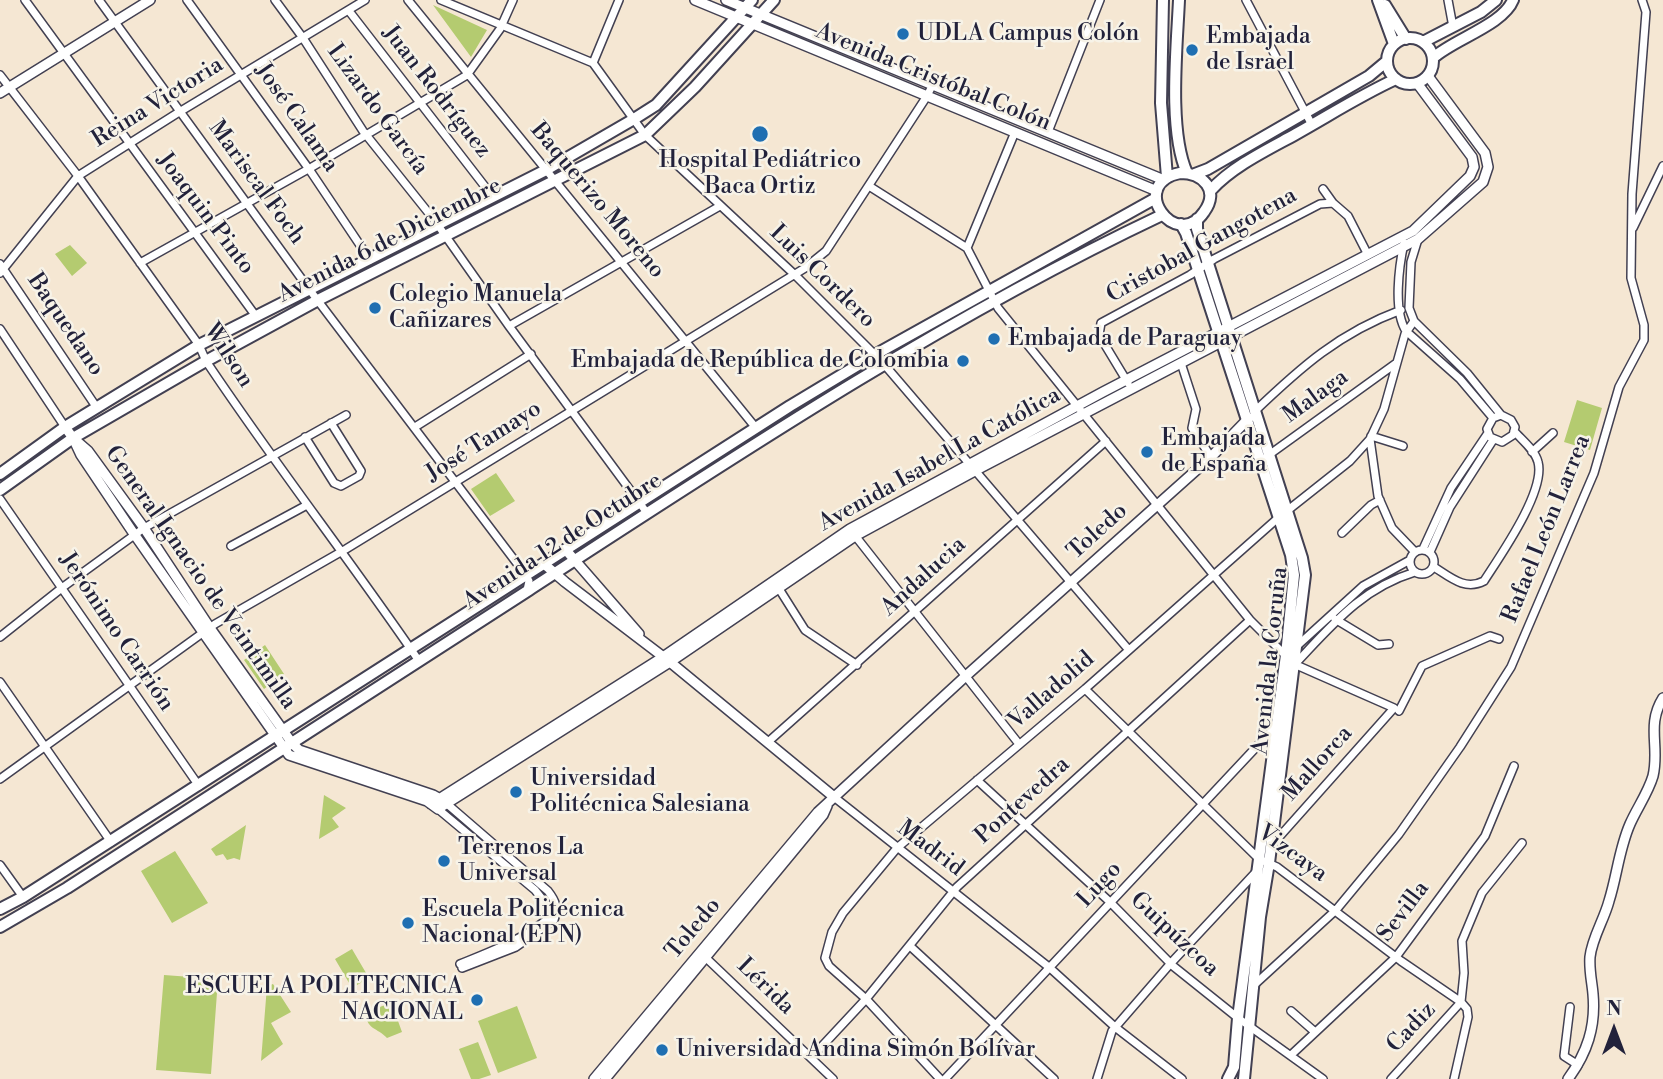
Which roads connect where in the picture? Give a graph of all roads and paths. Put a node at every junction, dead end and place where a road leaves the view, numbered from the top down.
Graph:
1 (25, 0) edge
2 (99, 0) edge
3 (150, 0) edge
4 (187, 0) edge
5 (275, 0) edge
6 (365, 0) edge
7 (408, 0) edge
8 (440, 0) edge
9 (513, 0) edge
10 (619, 0) edge
11 (695, 0) edge
12 (726, 0) edge
13 (774, 0) edge
14 (1100, 0) edge
15 (1163, 0) edge
16 (1179, 0) edge
17 (1246, 0) edge
18 (1380, 0) edge
19 (1448, 0) edge
20 (1497, 0) edge
21 (1513, 0) edge
22 (1642, 0) edge
23 (749, 4) edge
24 (349, 11) junction
25 (1481, 12) junction
26 (1504, 14) junction
27 (760, 15) junction
28 (736, 17) junction
29 (114, 21) junction
30 (1488, 23) junction
31 (752, 24) junction
32 (502, 26) junction
33 (1453, 27) junction
34 (1162, 35) junction
35 (1178, 35) junction
36 (303, 38) junction
37 (1406, 39) junction
38 (1423, 42) junction
39 (1394, 44) junction
40 (64, 54) junction
41 (1433, 58) junction
42 (1387, 61) junction
43 (593, 63) junction
44 (0, 75) edge
45 (242, 75) junction
46 (467, 75) junction
47 (1428, 76) junction
48 (1396, 79) junction
49 (1417, 83) junction
50 (933, 84) junction
51 (9, 88) junction
52 (0, 93) edge
53 (927, 96) junction
54 (422, 103) junction
55 (180, 112) junction
56 (1306, 114) junction
57 (634, 119) junction
58 (1312, 125) junction
59 (1015, 132) junction
60 (1048, 132) junction
61 (366, 135) junction
62 (645, 135) junction
63 (128, 143) junction
64 (1663, 166) edge
65 (309, 169) junction
66 (546, 170) junction
67 (1191, 173) junction
68 (78, 176) junction
69 (1165, 178) junction
70 (554, 181) junction
71 (869, 186) junction
72 (1323, 189) dead end
73 (1211, 190) junction
74 (1632, 194) junction
75 (1157, 195) junction
76 (493, 197) junction
77 (1647, 198) junction
78 (246, 202) junction
79 (1333, 203) junction
80 (720, 206) junction
81 (1163, 215) junction
82 (1197, 219) junction
83 (1181, 224) junction
84 (438, 225) junction
85 (195, 231) junction
86 (1632, 232) junction
87 (1406, 235) junction
88 (446, 236) junction
89 (1418, 239) junction
90 (1403, 247) junction
91 (967, 248) junction
92 (1368, 255) junction
93 (370, 260) junction
94 (1401, 261) junction
95 (623, 262) junction
96 (1207, 262) junction
97 (1411, 262) junction
98 (140, 263) junction
99 (1, 268) edge
100 (1197, 270) junction
101 (795, 275) junction
102 (309, 289) junction
103 (989, 290) junction
104 (318, 300) junction
105 (994, 302) junction
106 (1409, 308) junction
107 (1399, 310) junction
108 (255, 315) junction
109 (1414, 321) junction
110 (509, 326) junction
111 (0, 329) edge
112 (1406, 331) junction
113 (1224, 334) junction
114 (687, 341) junction
115 (199, 345) junction
116 (531, 355) junction
117 (879, 359) junction
118 (206, 361) junction
119 (1181, 363) junction
120 (1395, 364) junction
121 (1126, 379) junction
122 (1131, 389) junction
123 (1077, 405) junction
124 (97, 408) junction
125 (573, 410) junction
126 (1084, 414) junction
127 (346, 415) dead end
128 (1497, 416) junction
129 (1250, 417) junction
130 (331, 423) junction
131 (65, 427) junction
132 (415, 427) junction
133 (756, 428) junction
134 (1514, 431) junction
135 (1553, 433) dead end
136 (1491, 436) junction
137 (305, 437) junction
138 (73, 438) junction
139 (1370, 438) junction
140 (1106, 441) junction
141 (1403, 446) dead end
142 (1532, 452) junction
143 (271, 456) junction
144 (1210, 457) junction
145 (1264, 458) junction
146 (972, 466) junction
147 (0, 474) edge
148 (455, 483) junction
149 (0, 490) edge
150 (0, 499) edge
151 (1380, 500) junction
152 (640, 502) junction
153 (307, 505) junction
154 (1157, 506) junction
155 (647, 513) junction
156 (1282, 514) junction
157 (1018, 520) junction
158 (144, 528) junction
159 (853, 533) junction
160 (1342, 533) dead end
161 (134, 535) junction
162 (231, 545) dead end
163 (565, 549) junction
164 (342, 551) junction
165 (1423, 551) junction
166 (573, 560) junction
167 (1410, 560) junction
168 (543, 562) junction
169 (1434, 567) junction
170 (1415, 572) junction
171 (553, 573) junction
172 (525, 574) junction
173 (1212, 575) junction
174 (1072, 582) junction
175 (776, 585) junction
176 (63, 587) junction
177 (527, 591) junction
178 (915, 610) junction
179 (1330, 613) junction
180 (1250, 620) junction
181 (1336, 621) junction
182 (207, 630) junction
183 (0, 637) edge
184 (1499, 639) dead end
185 (1389, 644) dead end
186 (1298, 645) junction
187 (410, 649) junction
188 (1128, 649) junction
189 (653, 650) junction
190 (667, 660) junction
191 (1290, 660) junction
192 (419, 661) junction
193 (857, 665) junction
194 (965, 677) junction
195 (0, 682) edge
196 (128, 685) junction
197 (1085, 689) junction
198 (1663, 698) edge
199 (1396, 710) junction
200 (1281, 726) junction
201 (1129, 732) junction
202 (279, 733) junction
203 (768, 742) junction
204 (1019, 744) junction
205 (288, 746) junction
206 (44, 747) junction
207 (1514, 766) dead end
208 (0, 779) edge
209 (977, 780) junction
210 (199, 786) junction
211 (834, 797) junction
212 (439, 804) junction
213 (1204, 804) junction
214 (170, 805) junction
215 (1027, 825) junction
216 (161, 827) junction
217 (111, 842) junction
218 (1522, 843) dead end
219 (1271, 845) junction
220 (897, 848) junction
221 (1262, 864) junction
222 (0, 865) edge
223 (96, 869) junction
224 (954, 891) junction
225 (18, 900) junction
226 (1110, 902) junction
227 (1336, 910) junction
228 (0, 916) edge
229 (910, 946) junction
230 (703, 955) junction
231 (1396, 957) junction
232 (1171, 963) junction
233 (464, 965) dead end
234 (1050, 968) junction
235 (1251, 987) junction
236 (866, 999) junction
237 (1461, 1002) junction
238 (1570, 1007) dead end
239 (1291, 1011) dead end
240 (1238, 1018) junction
241 (1248, 1024) junction
242 (996, 1026) junction
243 (1115, 1027) junction
244 (1315, 1032) junction
245 (1291, 1055) junction
246 (811, 1058) junction
247 (1578, 1065) junction
248 (594, 1079) edge
249 (605, 1079) edge
250 (833, 1079) edge
251 (942, 1079) edge
252 (1054, 1079) edge
253 (1097, 1079) edge
254 (1182, 1079) edge
255 (1228, 1079) edge
256 (1244, 1079) edge
257 (1323, 1079) edge
258 (1391, 1079) edge
259 (1454, 1079) edge
260 (1568, 1079) edge

1 - 40 street, Joaquin Pinto
2 - 29 street, Mariscal Foch
3 - 29 street
4 - 45 street, José Calama
5 - 36 street, Lizardo García
6 - 24 street, Reina Victoria
7 - 46 street, Baquerizo Moreno
8 - 32 street
9 - 32 street
10 - 43 street
11 - 28 street, Avenida Cristóbal Colón
12 - 23 street, Avenida Cristóbal Colón
13 - 27 main road, Avenida 6 de Diciembre
14 - 60 street
15 - 34 main road
16 - 35 main road
17 - 56 street
18 - 37 main road
18 - 39 main road
19 - 33 street
20 - 25 main road
20 - 26 main road
21 - 26 main road
22 - 74 street, Rafael León Larrea
23 - 27 street, Avenida Cristóbal Colón
23 - 28 main road, Avenida 6 de Diciembre
24 - 36 street, Reina Victoria
24 - 54 street, Juan Rodríguez
25 - 30 main road
25 - 33 main road
26 - 30 main road
27 - 31 main road, Avenida 6 de Diciembre
27 - 50 street, Avenida Cristóbal Colón
28 - 31 street, Avenida Cristóbal Colón
28 - 57 main road, Avenida 6 de Diciembre
29 - 40 street
29 - 55 street, Mariscal Foch
30 - 41 main road
31 - 53 street, Avenida Cristóbal Colón
31 - 62 main road, Avenida 6 de Diciembre
32 - 43 street
32 - 46 street
33 - 38 main road
34 - 35 main road
34 - 69 main road
35 - 67 main road
36 - 45 street, Reina Victoria
36 - 61 street, Lizardo García
37 - 38 main road
37 - 39 main road
38 - 41 main road
39 - 42 main road
40 - 51 street
40 - 63 street, Joaquin Pinto
41 - 47 main road
42 - 48 main road
42 - 56 main road
43 - 57 street, Luis Cordero
44 - 51 street, Wilson
45 - 55 street, Reina Victoria
45 - 65 street, José Calama
46 - 54 street
46 - 66 street, Baquerizo Moreno
47 - 49 main road
47 - 89 street
48 - 49 main road
48 - 58 main road
49 - 87 street, Avenida Isabel La Católica
50 - 53 street, José Tamayo
50 - 60 street, Avenida Cristóbal Colón
51 - 52 street
51 - 68 street, Wilson
53 - 59 street, Avenida Cristóbal Colón
53 - 71 street, José Tamayo
54 - 61 street
54 - 76 street, Juan Rodríguez
55 - 63 street, Reina Victoria
55 - 78 street, Mariscal Foch
56 - 58 street
56 - 67 main road
57 - 62 street, Luis Cordero
57 - 66 main road, Avenida 6 de Diciembre
58 - 73 main road
59 - 75 street, Avenida Cristóbal Colón
59 - 91 street
60 - 69 street, Avenida Cristóbal Colón
61 - 65 street
61 - 84 street, Lizardo García
62 - 70 main road, Avenida 6 de Diciembre
62 - 80 street, Luis Cordero
63 - 68 street, Reina Victoria
63 - 85 street, Joaquin Pinto
64 - 77 street
65 - 78 street
65 - 93 street, José Calama
66 - 70 street, Baquerizo Moreno
66 - 76 main road, Avenida 6 de Diciembre
67 - 69 main road
67 - 73 main road
68 - 98 street, Wilson
68 - 99 street, Reina Victoria
69 - 75 main road
70 - 88 main road, Avenida 6 de Diciembre
70 - 95 street, Baquerizo Moreno
71 - 91 street
71 - 101 street, José Tamayo
72 - 79 street
73 - 82 main road
74 - 77 street
74 - 86 street, Rafael León Larrea
75 - 81 main road
75 - 103 main road, Avenida 12 de Octubre
76 - 84 main road, Avenida 6 de Diciembre
77 - 86 street
78 - 85 street
78 - 102 street, Mariscal Foch
79 - 92 street, Cristobal Gangotena
79 - 96 street, Cristobal Gangotena
80 - 95 street
80 - 101 street, Luis Cordero
81 - 83 main road
81 - 105 main road, Avenida 12 de Octubre
82 - 83 main road
82 - 96 main road, Avenida la Coruña
83 - 100 main road, Avenida la Coruña
84 - 88 street, Lizardo García
84 - 93 main road, Avenida 6 de Diciembre
85 - 98 street
85 - 108 street, Joaquin Pinto
86 - 227 street, Rafael León Larrea
87 - 90 street
87 - 92 street, Avenida Isabel La Católica
88 - 104 main road, Avenida 6 de Diciembre
88 - 110 street, Lizardo García
89 - 90 street
89 - 97 street
90 - 94 street
90 - 113 street, Avenida Isabel La Católica
91 - 103 street
92 - 113 street, Avenida Isabel La Católica
93 - 102 main road, Avenida 6 de Diciembre
94 - 97 street
94 - 107 street
95 - 110 street
95 - 114 street, Baquerizo Moreno
96 - 100 street, Cristobal Gangotena
96 - 113 main road, Avenida la Coruña
97 - 106 street
98 - 115 street, Wilson
99 - 124 street, Baquedano
100 - 113 main road, Avenida la Coruña
100 - 121 street, Cristobal Gangotena
101 - 114 street, José Tamayo
101 - 117 street, Luis Cordero
102 - 104 street, Mariscal Foch
102 - 108 main road, Avenida 6 de Diciembre
103 - 105 street
103 - 117 main road, Avenida 12 de Octubre
104 - 118 main road, Avenida 6 de Diciembre
104 - 132 street, Mariscal Foch
105 - 117 main road, Avenida 12 de Octubre
105 - 123 street
106 - 107 street, Toledo
106 - 109 street
107 - 112 street
107 - 129 street, Toledo
108 - 115 main road, Avenida 6 de Diciembre
109 - 112 street, Valladolid
109 - 128 street
110 - 116 street, Lizardo García
111 - 131 street, General Ignacio de Veintimilla
112 - 120 street, Valladolid
112 - 128 street
113 - 119 street, Avenida Isabel La Católica
113 - 121 street, Avenida Isabel La Católica
113 - 129 main road, Avenida la Coruña
114 - 125 street, José Tamayo
114 - 133 street, Baquerizo Moreno
115 - 118 street, Wilson
115 - 124 main road, Avenida 6 de Diciembre
116 - 125 street, Lizardo García
116 - 132 street
117 - 133 main road, Avenida 12 de Octubre
117 - 146 street, Luis Cordero
117 - 155 main road, Avenida 12 de Octubre
118 - 138 main road, Avenida 6 de Diciembre
118 - 143 street, Wilson
119 - 122 street, Avenida Isabel La Católica
119 - 144 street
120 - 139 street, Valladolid
120 - 145 street, Malaga
121 - 122 street, Cristobal Gangotena
121 - 123 street, Avenida Isabel La Católica
122 - 126 street, Avenida Isabel La Católica
123 - 126 street
123 - 146 street, Avenida Isabel La Católica
124 - 131 main road, Avenida 6 de Diciembre
125 - 148 street, José Tamayo
125 - 152 street, Lizardo García
126 - 140 street
126 - 146 street, Avenida Isabel La Católica
127 - 130 street
128 - 134 street
128 - 136 street
129 - 144 street, Toledo
129 - 145 main road, Avenida la Coruña
130 - 137 street
130 - 137 street
131 - 138 street, General Ignacio de Veintimilla
131 - 147 main road, Avenida 6 de Diciembre
132 - 148 street, Mariscal Foch
133 - 152 main road, Avenida 12 de Octubre
134 - 136 street
134 - 142 street
135 - 142 street
136 - 165 street
137 - 143 street
138 - 149 main road, Avenida 6 de Diciembre
138 - 158 street, General Ignacio de Veintimilla
138 - 161 street, General Ignacio de Veintimilla
139 - 141 street
139 - 151 street
139 - 156 street, Valladolid
140 - 154 street
140 - 157 street, Andalucia
142 - 169 street
143 - 153 street, Wilson
143 - 158 street
144 - 154 street, Toledo
145 - 156 main road, Avenida la Coruña
146 - 157 street, Luis Cordero
146 - 159 street, Avenida Isabel La Católica
148 - 164 street, José Tamayo
148 - 172 street, Mariscal Foch
150 - 176 street, Jerónimo Carrión
151 - 160 street
151 - 165 street
152 - 155 street, Lizardo García
152 - 163 main road, Avenida 12 de Octubre
153 - 162 street
153 - 164 street, Wilson
154 - 173 street
154 - 174 street, Toledo
155 - 166 main road, Avenida 12 de Octubre
156 - 173 street, Valladolid
156 - 186 main road, Avenida la Coruña
156 - 191 main road, Avenida la Coruña
157 - 174 street, Luis Cordero
157 - 178 street, Andalucia
158 - 161 street
158 - 182 street, General Ignacio de Veintimilla
159 - 175 street, Avenida Isabel La Católica
159 - 178 street
161 - 176 street
161 - 182 street, General Ignacio de Veintimilla
163 - 166 street, Madrid
163 - 168 main road, Avenida 12 de Octubre
164 - 182 street, José Tamayo
164 - 187 street, Wilson
165 - 167 street
165 - 169 street
166 - 171 main road, Avenida 12 de Octubre
166 - 189 street, Madrid
167 - 170 street
167 - 179 street
168 - 171 street, Madrid
168 - 172 main road, Avenida 12 de Octubre
169 - 170 street
170 - 181 street
171 - 177 main road, Avenida 12 de Octubre
171 - 189 street, Madrid
172 - 177 street
172 - 187 main road, Avenida 12 de Octubre
173 - 180 street
173 - 188 street, Valladolid
174 - 188 street, Luis Cordero
174 - 194 street, Toledo
175 - 190 street, Avenida Isabel La Católica
175 - 193 street
176 - 183 street
176 - 196 street, Jerónimo Carrión
177 - 192 main road, Avenida 12 de Octubre
178 - 193 street, Andalucia
178 - 194 street
179 - 181 street
179 - 186 street
180 - 191 street
180 - 201 street, Pontevedra
181 - 185 street
181 - 191 street
182 - 196 street, José Tamayo
182 - 202 street, General Ignacio de Veintimilla
184 - 199 street, Mallorca
186 - 191 main road, Avenida la Coruña
187 - 192 street, Wilson
187 - 202 main road, Avenida 12 de Octubre
188 - 197 street, Valladolid
189 - 190 street, Madrid
190 - 203 street, Madrid
190 - 212 street, Avenida Isabel La Católica
191 - 199 street
191 - 200 main road, Avenida la Coruña
192 - 205 main road, Avenida 12 de Octubre
193 - 203 street, Andalucia
194 - 204 street
194 - 211 street, Toledo
195 - 206 street
196 - 206 street, José Tamayo
196 - 210 street, Jerónimo Carrión
197 - 201 street, Vizcaya
197 - 204 street, Valladolid
198 - 247 street
199 - 219 street, Mallorca
200 - 213 street, Lugo
200 - 219 main road, Avenida la Coruña
200 - 221 main road, Avenida la Coruña
201 - 213 street, Vizcaya
201 - 215 street, Pontevedra
202 - 205 street, General Ignacio de Veintimilla
202 - 210 main road, Avenida 12 de Octubre
203 - 211 street, Madrid
204 - 209 street, Valladolid
205 - 212 street
205 - 216 main road, Avenida 12 de Octubre
206 - 208 street, José Tamayo
206 - 217 street
207 - 231 street, Sevilla
209 - 215 street, Guipúzcoa
209 - 220 street, Valladolid
210 - 214 main road, Avenida 12 de Octubre
211 - 220 street, Madrid
211 - 230 street, Toledo
212 - 233 street
213 - 221 street, Vizcaya
213 - 226 street, Lugo
214 - 216 main road
214 - 217 main road, Avenida 12 de Octubre
215 - 224 street, Pontevedra
215 - 226 street, Guipúzcoa
216 - 223 main road, Avenida 12 de Octubre
217 - 223 main road
217 - 225 main road, Avenida 12 de Octubre
218 - 237 street
219 - 221 main road, Avenida la Coruña
220 - 224 street, Madrid
220 - 236 street, Valladolid
221 - 227 street, Vizcaya
221 - 232 street
221 - 235 main road, Avenida la Coruña
221 - 240 main road, Avenida la Coruña
222 - 225 street
223 - 228 main road, Avenida 12 de Octubre
224 - 229 street, Pontevedra
224 - 234 street, Madrid
225 - 228 main road, Avenida 12 de Octubre
226 - 232 street, Guipúzcoa
226 - 234 street, Lugo
227 - 231 street, Vizcaya
227 - 235 street, Rafael León Larrea
229 - 236 street, Pontevedra
229 - 242 street
230 - 246 street, Lérida
230 - 248 street, Toledo
230 - 249 street, Toledo
231 - 237 street, Vizcaya
231 - 244 street, Sevilla
232 - 240 street, Guipúzcoa
232 - 243 street
234 - 242 street, Lugo
234 - 243 street, Madrid
235 - 241 main road, Avenida la Coruña
236 - 246 street, Pontevedra
236 - 251 street, Valladolid
237 - 258 street, Cadiz
237 - 259 street
238 - 247 street
239 - 244 street
240 - 241 street, Guipúzcoa
240 - 255 main road, Avenida la Coruña
241 - 245 street, Guipúzcoa
241 - 256 main road, Avenida la Coruña
242 - 251 street, Lugo
242 - 252 street
243 - 253 street
243 - 254 street, Madrid
244 - 245 street, Sevilla
245 - 257 street, Guipúzcoa
246 - 250 street, Lérida
247 - 260 street

